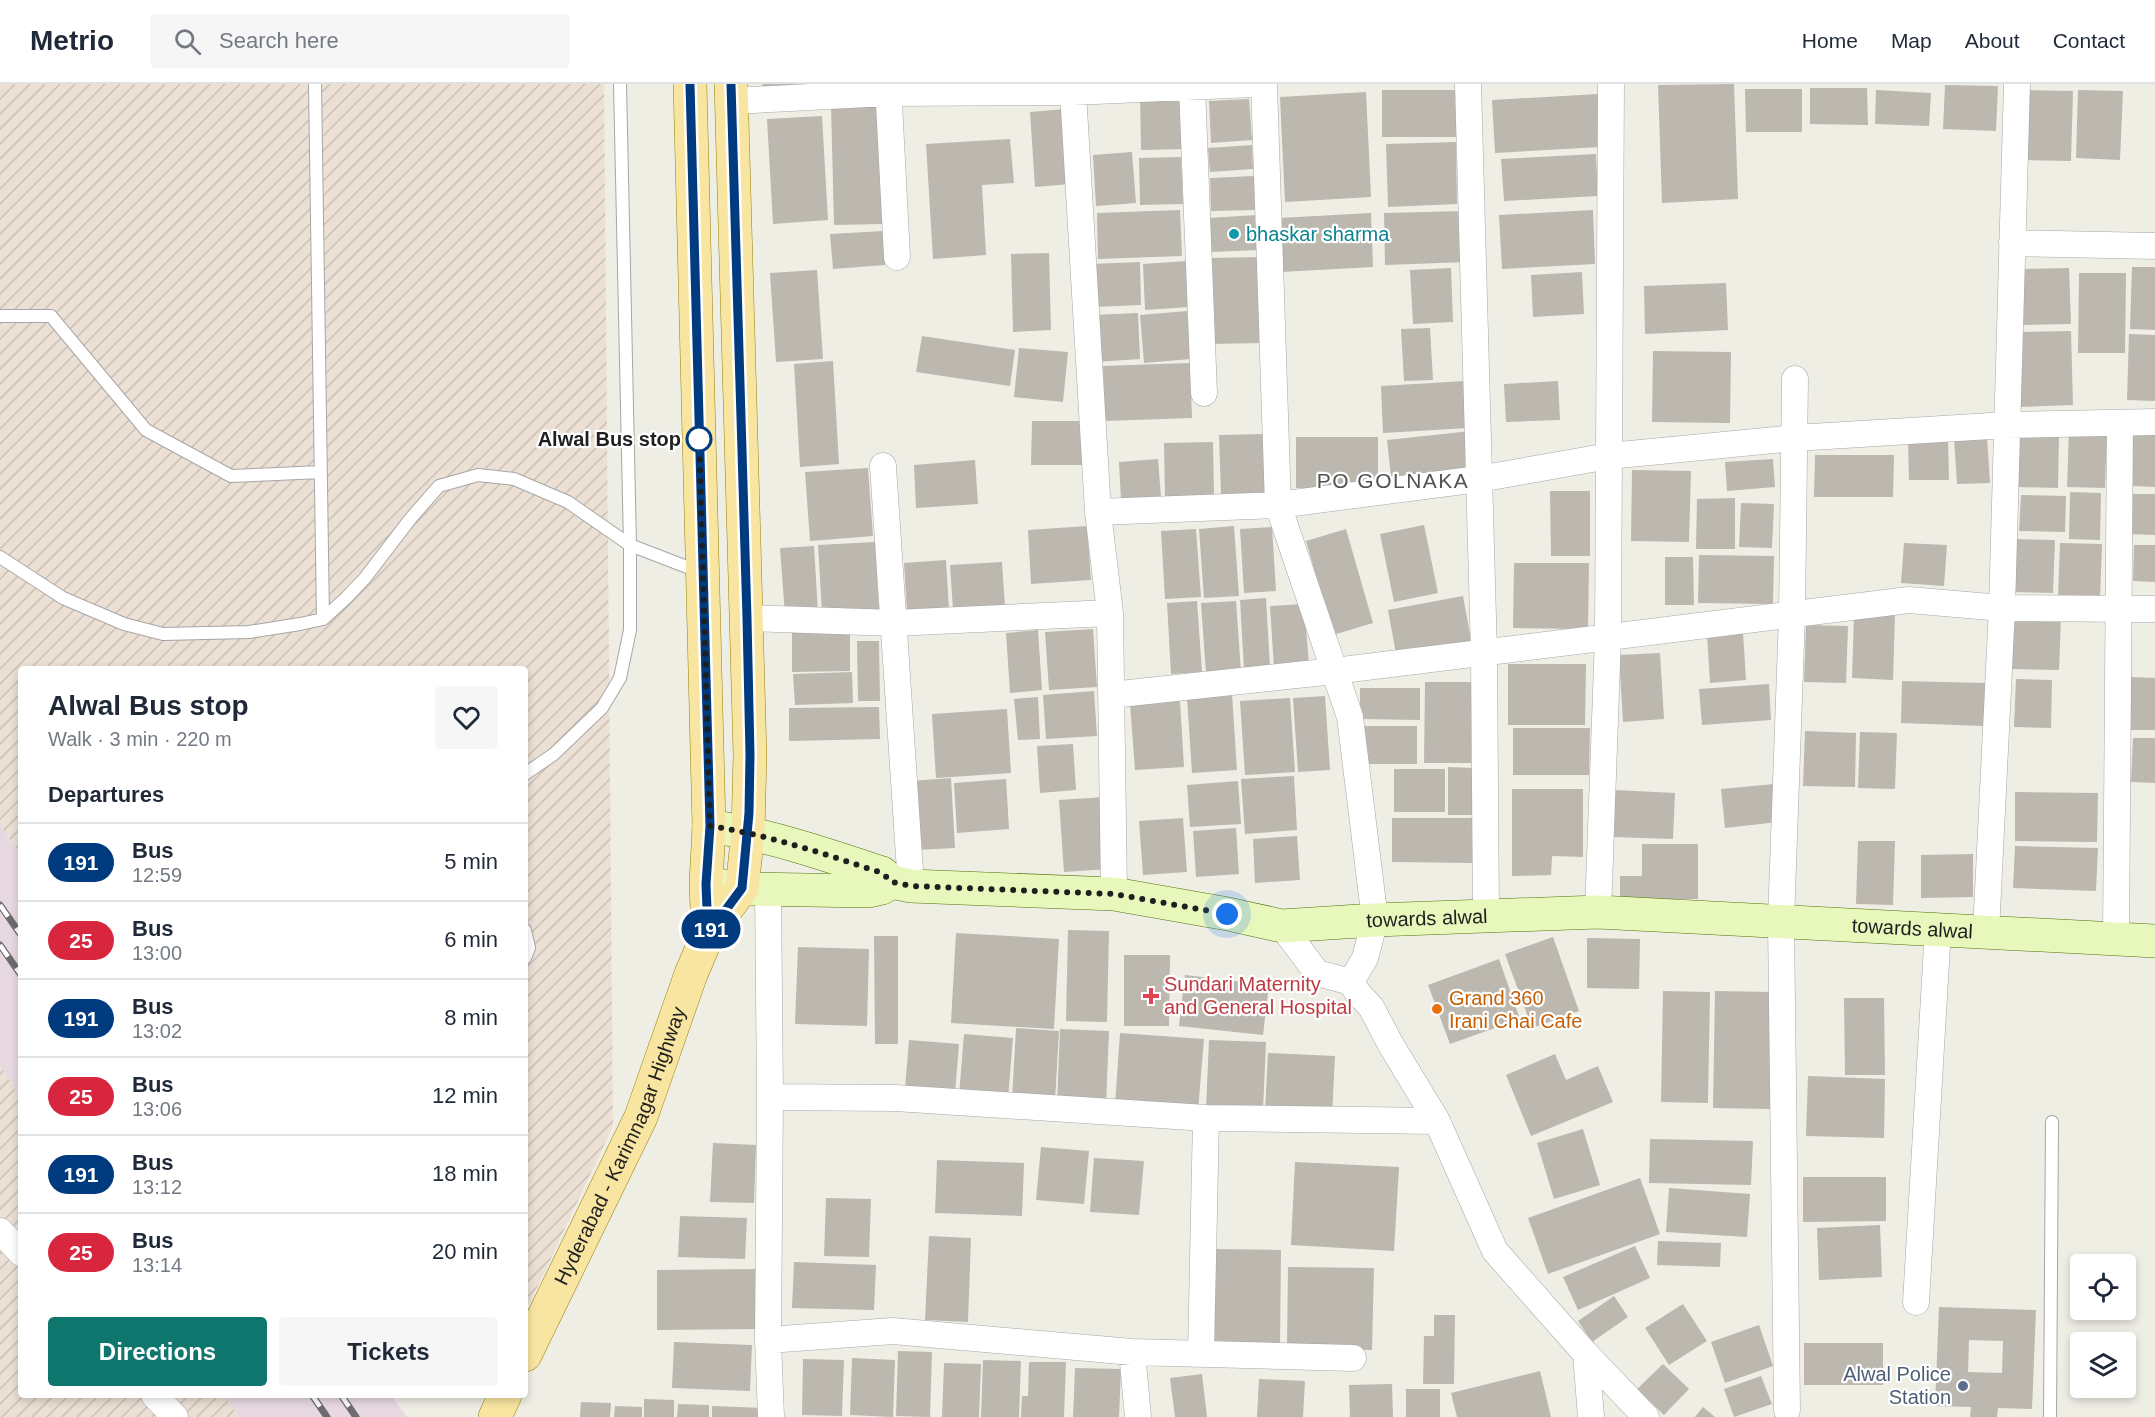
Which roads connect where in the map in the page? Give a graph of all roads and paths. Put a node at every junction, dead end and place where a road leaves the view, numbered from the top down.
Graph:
1 (315, 84) edge
2 (620, 84) edge
3 (690, 84) edge
4 (1253, 84) edge
5 (1264, 84) edge
6 (1468, 84) edge
7 (1611, 84) edge
8 (2017, 84) edge
9 (1192, 87) junction
10 (888, 88) edge
11 (731, 92) edge
12 (1073, 92) junction
13 (2012, 243) junction
14 (2155, 246) edge
15 (897, 257) dead end
16 (0, 316) edge
17 (1796, 379) dead end
18 (1204, 393) dead end
19 (2155, 422) edge
20 (2121, 423) junction
21 (2007, 425) junction
22 (1795, 438) junction
23 (1609, 456) junction
24 (883, 466) dead end
25 (321, 472) junction
26 (1479, 479) junction
27 (1278, 505) junction
28 (1098, 512) junction
29 (630, 545) junction
30 (0, 556) edge
31 (702, 573) junction
32 (2002, 608) junction
33 (2119, 609) junction
34 (2155, 609) edge
35 (1110, 613) junction
36 (1792, 615) junction
37 (747, 618) junction
38 (323, 619) junction
39 (894, 623) junction
40 (1608, 637) junction
41 (1484, 653) junction
42 (1334, 671) junction
43 (1111, 695) junction
44 (528, 772) edge
45 (710, 826) junction
46 (748, 832) junction
47 (706, 884) junction
48 (902, 884) junction
49 (755, 888) junction
50 (1114, 894) junction
51 (1598, 912) junction
52 (1486, 917) junction
53 (1375, 920) junction
54 (1781, 921) junction
55 (1282, 926) junction
56 (1938, 929) junction
57 (1986, 932) junction
58 (708, 934) junction
59 (2116, 939) junction
60 (2155, 941) edge
61 (1352, 982) junction
62 (770, 1097) junction
63 (1206, 1118) junction
64 (1437, 1121) junction
65 (2052, 1122) dead end
66 (0, 1231) edge
67 (18, 1249) edge
68 (1916, 1302) dead end
69 (768, 1340) junction
70 (528, 1349) edge
71 (1132, 1352) junction
72 (1201, 1353) junction
73 (1586, 1354) junction
74 (1353, 1358) dead end
75 (157, 1398) edge
76 (504, 1398) edge
77 (1787, 1410) dead end
78 (175, 1417) edge
79 (495, 1417) edge
80 (771, 1417) edge
81 (1138, 1417) edge
82 (1591, 1417) edge
83 (1646, 1417) edge
84 (2050, 1417) edge

1 - 25 lane
2 - 29 lane
3 - 31 main road
4 - 9 street
5 - 27 street
6 - 26 street
7 - 23 street
8 - 13 street
9 - 12 street
9 - 18 street
10 - 11 street
10 - 12 street
10 - 15 street
11 - 37 main road
12 - 28 street
13 - 14 street
13 - 21 street
16 - 25 lane
17 - 22 street
19 - 20 street
20 - 21 street
20 - 33 street
21 - 22 street
21 - 32 street
22 - 23 street
22 - 36 street
23 - 26 street
23 - 40 street
24 - 39 street
25 - 38 lane
26 - 27 street
26 - 41 street
27 - 28 street
27 - 42 street
28 - 35 street
29 - 31 lane
29 - 38 lane
29 - 44 lane
30 - 38 lane
31 - 45 main road
32 - 33 street
32 - 36 street
32 - 57 street
33 - 34 street
33 - 59 street
35 - 39 street
35 - 43 street
36 - 40 street
36 - 54 street
37 - 39 street
37 - 46 main road
39 - 48 street
40 - 41 street
40 - 51 street
41 - 42 street
41 - 52 street
42 - 43 street
42 - 53 street
43 - 50 street
45 - 46 main road
45 - 47 main road
46 - 48 main road
46 - 49 main road
47 - 49 main road, towards alwal
47 - 58 main road
48 - 49 main road, towards alwal
48 - 50 main road, towards alwal
49 - 58 main road
49 - 62 street
50 - 55 main road, towards alwal
51 - 52 main road, towards alwal
51 - 54 main road, towards alwal
52 - 53 main road, towards alwal
53 - 55 main road, towards alwal
53 - 61 street
54 - 56 main road, towards alwal
54 - 77 street
55 - 61 street
56 - 57 main road, towards alwal
56 - 68 street
57 - 59 main road, towards alwal
58 - 70 main road, Hyderabad - Karimnagar Highway
59 - 60 main road, towards alwal
61 - 64 street
62 - 63 street
62 - 69 street
63 - 64 street
63 - 72 street
64 - 73 street
65 - 84 lane
66 - 67 street
69 - 71 street
69 - 80 street
71 - 72 street
71 - 81 street
72 - 74 street
73 - 82 street
73 - 83 street
75 - 78 street
76 - 79 main road

